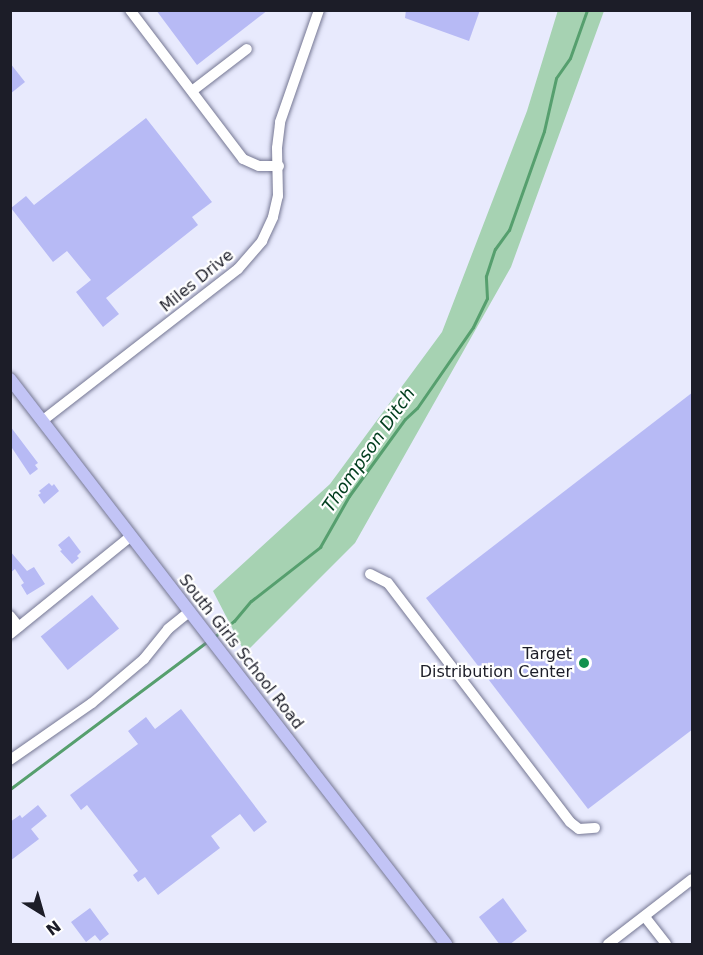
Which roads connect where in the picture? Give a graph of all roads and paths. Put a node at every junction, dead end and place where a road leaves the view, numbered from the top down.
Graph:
1 (130, 10) edge
2 (319, 10) edge
3 (247, 49) dead end
4 (192, 92) junction
5 (279, 166) junction
6 (10, 379) edge
7 (42, 421) junction
8 (132, 536) junction
9 (370, 574) dead end
10 (189, 611) junction
11 (10, 616) edge
12 (15, 631) edge
13 (10, 760) edge
14 (595, 828) dead end
15 (693, 879) edge
16 (645, 917) junction
17 (446, 945) edge
18 (608, 945) edge
19 (666, 945) edge

1 - 4 street
2 - 5 street, Miles Drive
3 - 4 street
4 - 5 street
5 - 7 street, Miles Drive
6 - 7 main road, South Girls School Road
7 - 8 main road, South Girls School Road
8 - 10 main road, South Girls School Road
8 - 12 street
9 - 14 street
10 - 13 street
10 - 17 main road, South Girls School Road
11 - 12 street
15 - 16 street
16 - 18 street
16 - 19 street

